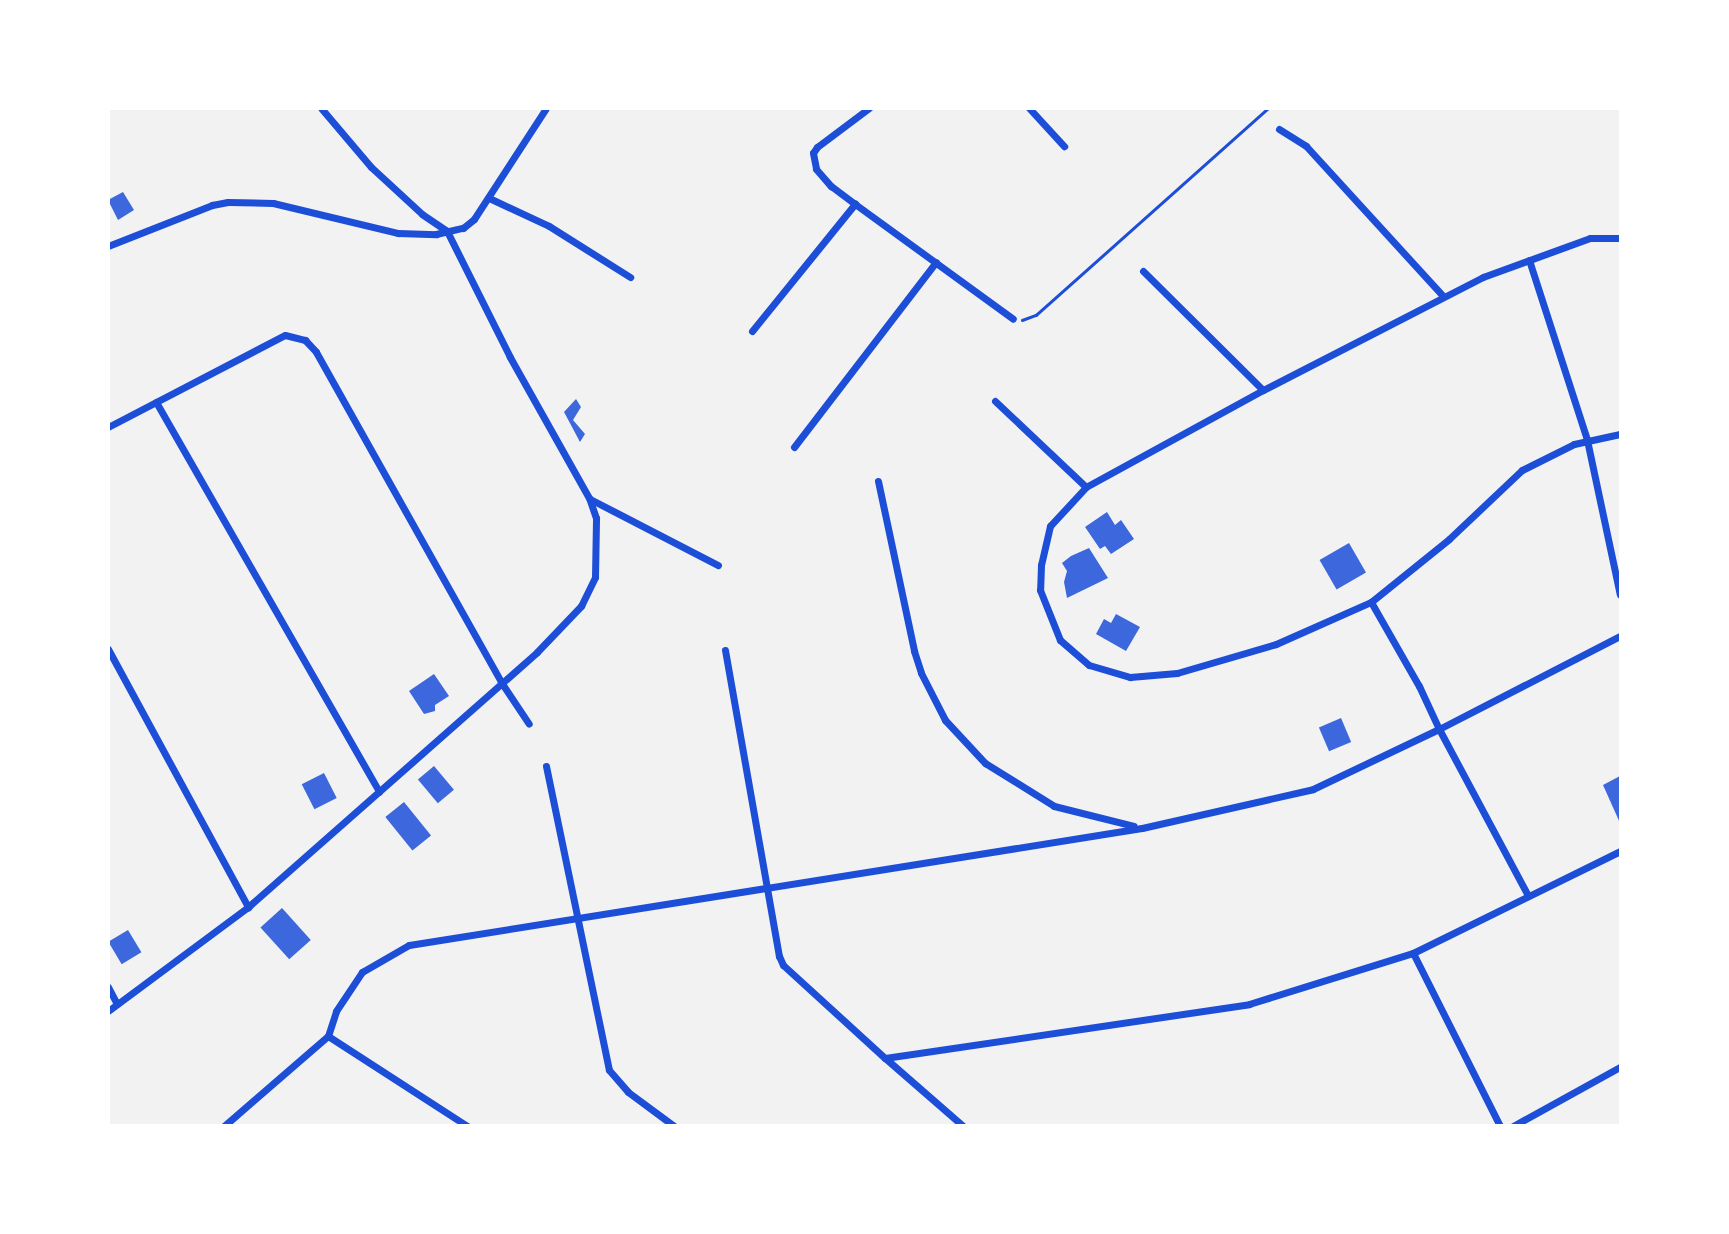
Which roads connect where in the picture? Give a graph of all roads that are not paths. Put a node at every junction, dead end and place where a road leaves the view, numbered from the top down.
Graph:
1 (321, 108) edge
2 (546, 108) edge
3 (869, 108) edge
4 (1029, 108) edge
5 (1279, 129) dead end
6 (1064, 146) dead end
7 (489, 198) junction
8 (855, 204) junction
9 (447, 231) junction
10 (1620, 238) edge
11 (108, 246) edge
12 (1528, 260) junction
13 (936, 262) junction
14 (1143, 271) dead end
15 (629, 277) dead end
16 (1443, 296) junction
17 (1013, 319) road end
18 (752, 331) dead end
19 (1263, 390) junction
20 (156, 401) junction
21 (995, 401) dead end
22 (108, 427) edge
23 (1620, 434) edge
24 (1587, 440) junction
25 (794, 447) dead end
26 (878, 481) dead end
27 (1086, 487) junction
28 (589, 498) junction
29 (718, 565) dead end
30 (1620, 595) edge
31 (1371, 602) junction
32 (1620, 636) edge
33 (108, 649) edge
34 (725, 650) dead end
35 (501, 682) junction
36 (529, 724) dead end
37 (1439, 730) junction
38 (546, 766) dead end
39 (379, 792) junction
40 (1142, 828) junction
41 (1620, 851) edge
42 (766, 888) junction
43 (1528, 896) junction
44 (248, 907) junction
45 (579, 916) junction
46 (1413, 953) junction
47 (108, 988) edge
48 (117, 1004) junction
49 (108, 1011) edge
50 (328, 1036) junction
51 (885, 1058) junction
52 (1620, 1067) edge
53 (225, 1125) edge
54 (467, 1125) edge
55 (674, 1125) edge
56 (963, 1125) edge
57 (1500, 1125) edge
58 (1513, 1125) edge

1 - 9 street
2 - 7 street
3 - 8 street
4 - 6 street
5 - 16 street
7 - 9 street
7 - 15 street
8 - 13 street
8 - 18 street
9 - 11 street
9 - 28 street
10 - 12 street
12 - 16 street
12 - 24 street
13 - 17 street
13 - 25 street
14 - 19 street
16 - 19 street
19 - 27 street
20 - 22 street
20 - 35 street
20 - 39 street
21 - 27 street
23 - 24 street
24 - 30 street
24 - 31 street
26 - 40 street
27 - 31 street
28 - 29 street
28 - 35 street
31 - 37 street
32 - 37 street
33 - 44 street
34 - 42 street
35 - 36 street
35 - 39 street
37 - 40 street
37 - 43 street
38 - 45 street
39 - 44 street
40 - 42 street
41 - 43 street
42 - 45 street
42 - 51 street
43 - 46 street
44 - 48 street
45 - 50 street
45 - 55 street
46 - 51 street
46 - 57 street
47 - 48 street
48 - 49 street
50 - 53 street
50 - 54 street
51 - 56 street
52 - 58 street

